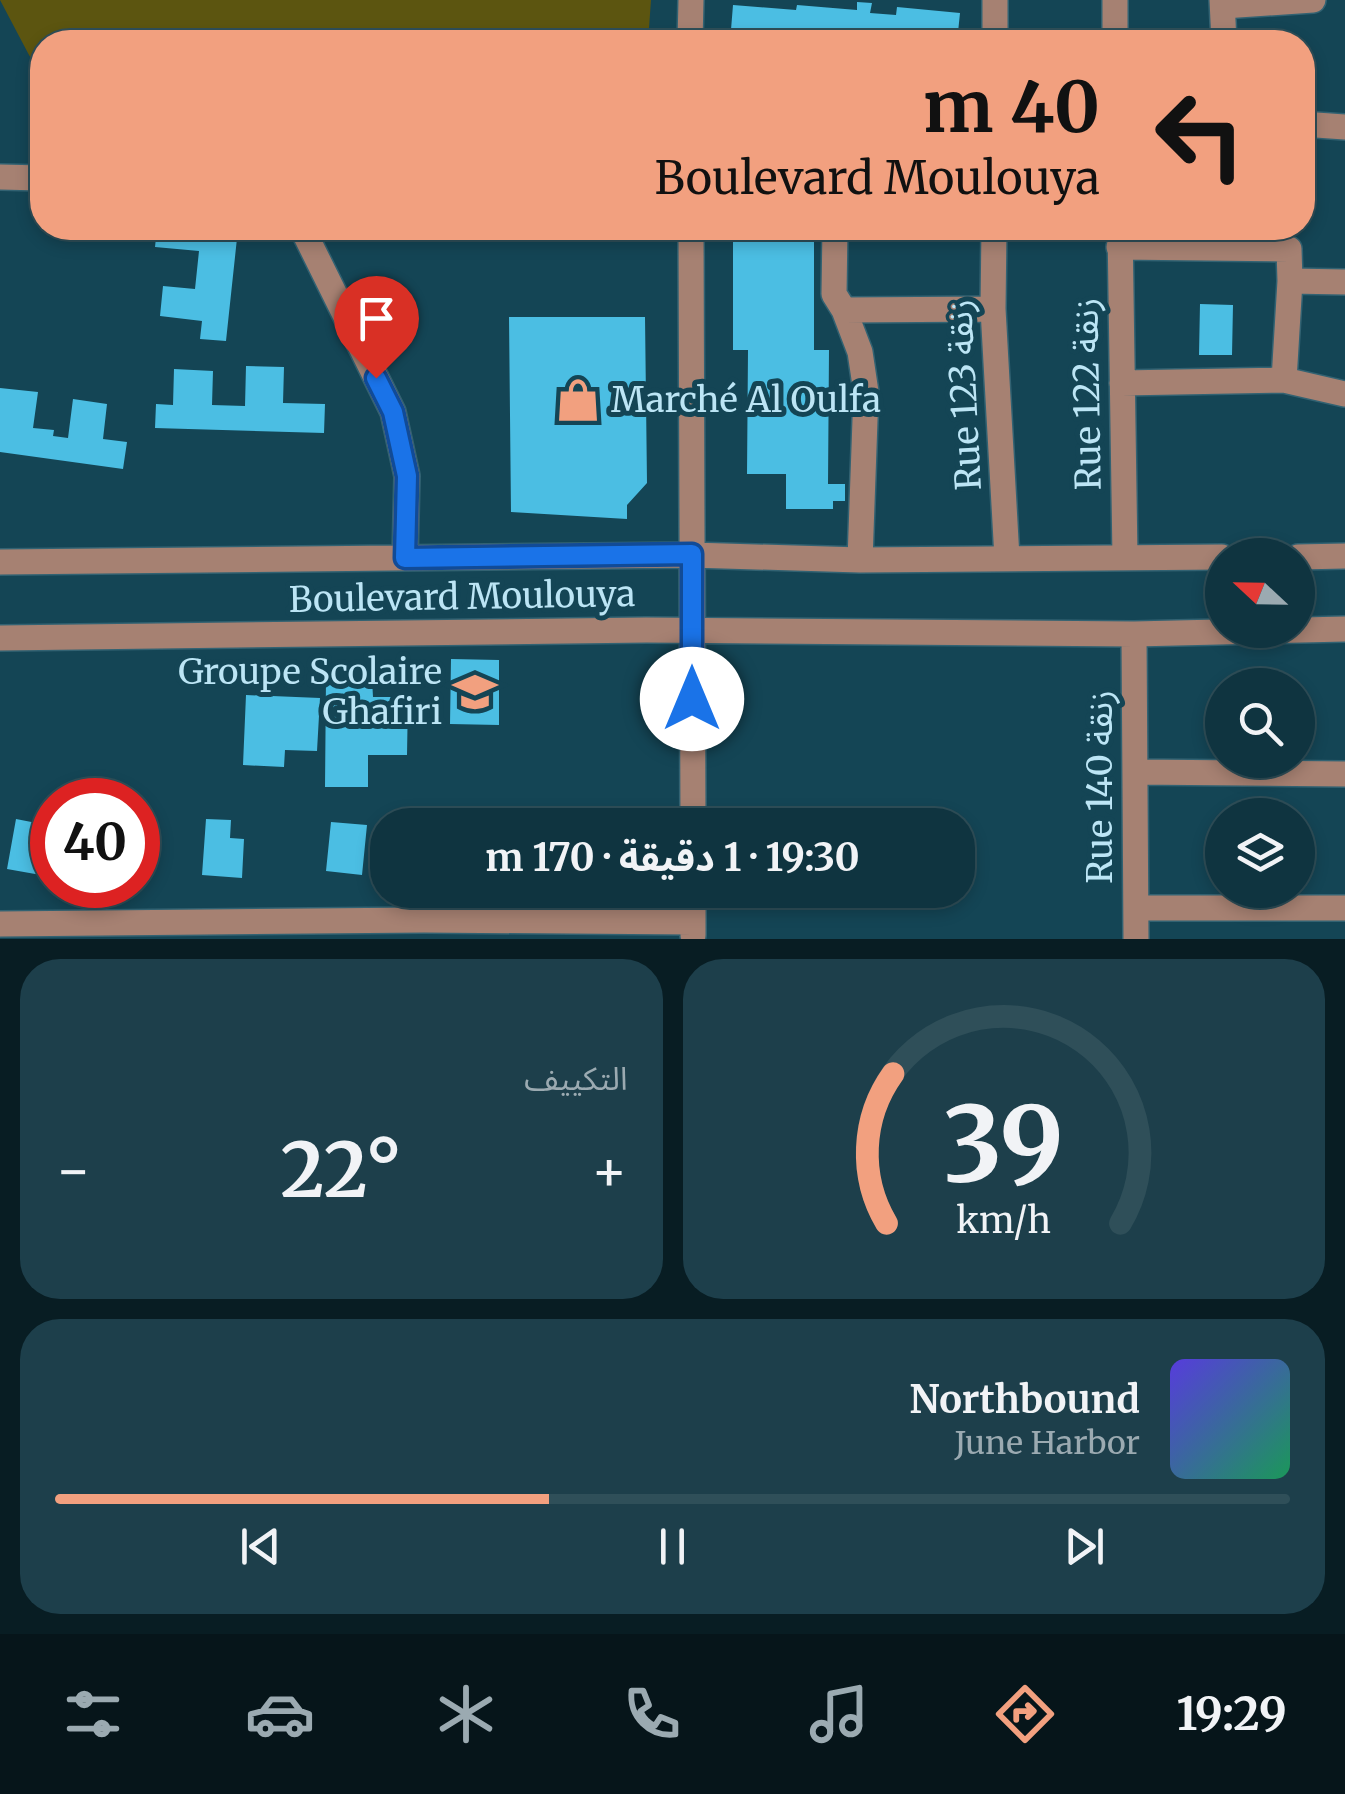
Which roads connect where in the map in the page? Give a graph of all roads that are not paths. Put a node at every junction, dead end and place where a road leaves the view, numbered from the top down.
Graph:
1 (690, 0) edge
2 (995, 0) edge
3 (1114, 0) edge
4 (1313, 0) edge
5 (1222, 3) edge
6 (690, 30) edge
7 (995, 30) edge
8 (1114, 30) edge
9 (1223, 30) edge
10 (1315, 125) edge
11 (1345, 127) edge
12 (0, 177) edge
13 (30, 178) edge
14 (308, 240) edge
15 (691, 240) edge
16 (835, 240) edge
17 (994, 240) edge
18 (1120, 240) edge
19 (1244, 240) edge
20 (1290, 281) junction
21 (1345, 282) edge
22 (993, 308) junction
23 (844, 310) junction
24 (1284, 380) junction
25 (1122, 383) junction
26 (1345, 394) edge
27 (692, 554) junction
28 (1345, 556) edge
29 (1315, 557) edge
30 (405, 558) junction
31 (1008, 558) junction
32 (1125, 558) junction
33 (1205, 558) edge
34 (860, 560) junction
35 (0, 562) edge
36 (1345, 629) edge
37 (692, 630) junction
38 (1134, 634) junction
39 (0, 638) edge
40 (1135, 772) junction
41 (1345, 774) edge
42 (693, 808) edge
43 (1136, 908) junction
44 (1345, 908) edge
45 (0, 924) edge
46 (424, 929) edge
47 (245, 930) edge
48 (694, 931) edge
49 (1136, 939) edge

1 - 6 street
2 - 7 street
3 - 8 street
4 - 5 street
5 - 9 street
10 - 11 street
12 - 13 street
14 - 30 street
15 - 27 street
16 - 23 street
17 - 22 street, Rue 123 زنقة
18 - 25 street, Rue 122 زنقة
19 - 20 street
20 - 21 street
20 - 24 street
22 - 23 street
22 - 31 street, Rue 123 زنقة
23 - 34 street
24 - 25 street
24 - 26 street
25 - 32 street, Rue 122 زنقة
27 - 30 street, Boulevard Moulouya
27 - 34 street, Boulevard Moulouya
27 - 37 street
28 - 29 street
30 - 35 street, Boulevard Moulouya
31 - 32 street, Boulevard Moulouya
31 - 34 street, Boulevard Moulouya
32 - 33 street, Boulevard Moulouya
36 - 38 street, Boulevard Moulouya
37 - 38 street, Boulevard Moulouya
37 - 39 street, Boulevard Moulouya
37 - 42 street
38 - 40 street, Rue 140 زنقة
40 - 41 street
40 - 43 street, Rue 140 زنقة
43 - 44 street
43 - 49 street, Rue 140 زنقة
45 - 47 street
46 - 47 street
46 - 48 street

